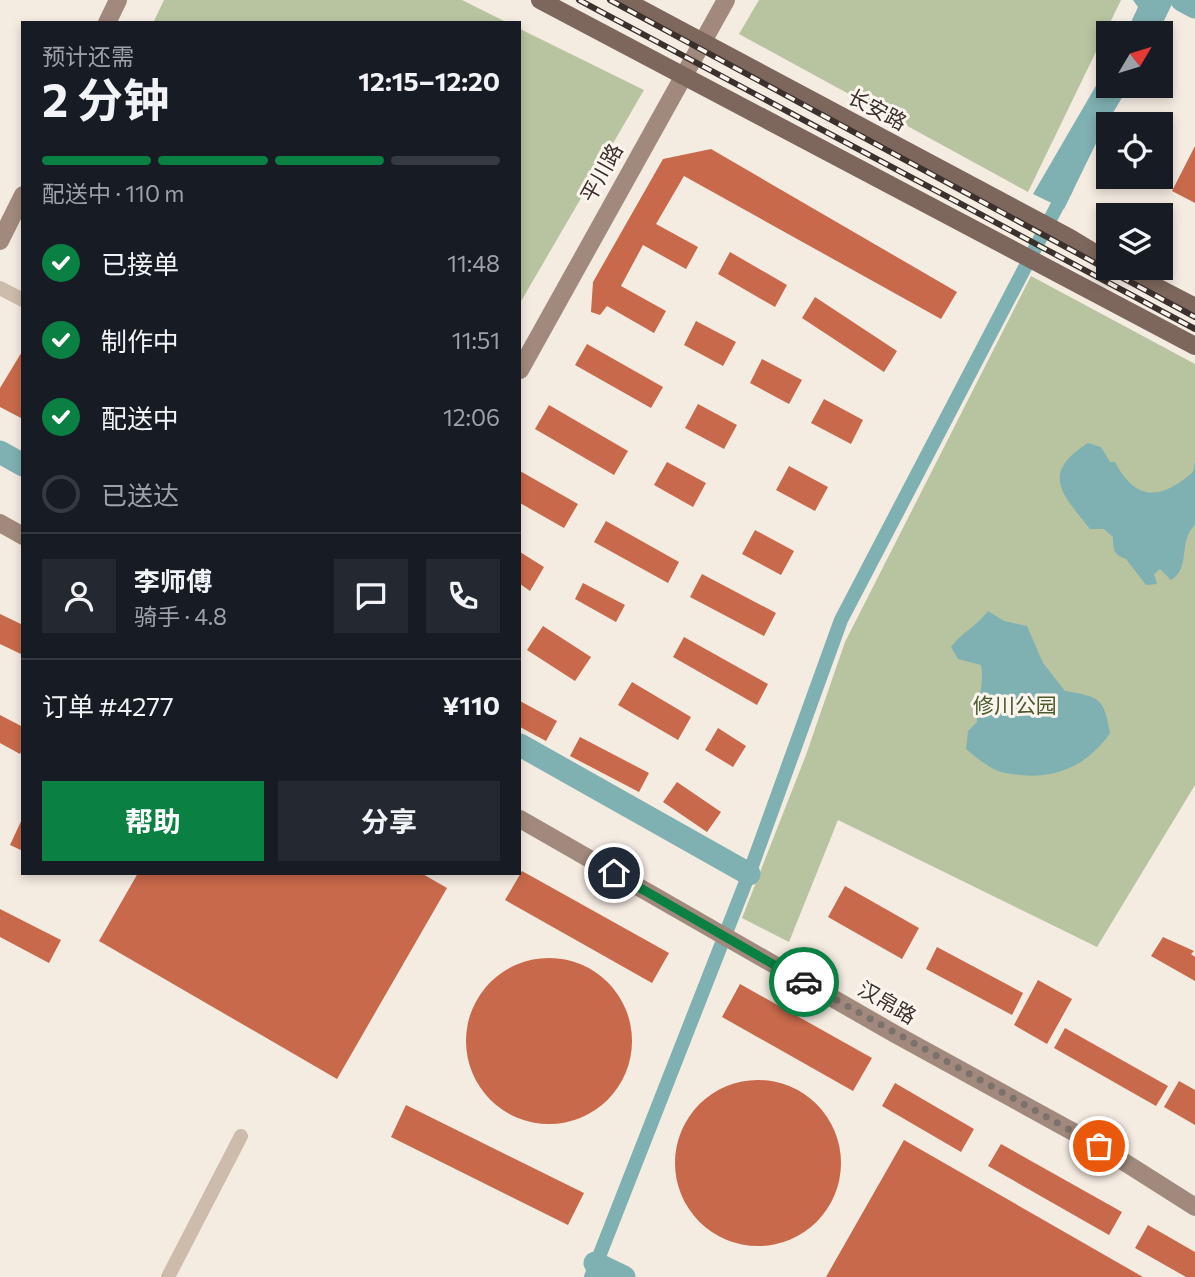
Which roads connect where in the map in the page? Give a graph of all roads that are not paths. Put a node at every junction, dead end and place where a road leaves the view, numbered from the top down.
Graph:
1 (118, 0) edge
2 (540, 0) edge
3 (624, 0) edge
4 (726, 0) edge
5 (108, 21) edge
6 (701, 42) junction
7 (683, 74) junction
8 (21, 199) edge
9 (0, 241) edge
10 (1096, 254) edge
11 (1143, 280) edge
12 (0, 288) edge
13 (21, 299) edge
14 (1195, 307) edge
15 (1195, 346) edge
16 (521, 368) edge
17 (0, 523) edge
18 (21, 535) edge
19 (521, 820) edge
20 (241, 1136) dead end
21 (1195, 1207) edge
22 (168, 1277) edge

1 - 5 street
2 - 7 main road
3 - 6 main road, 长安路
4 - 6 street, 平川路
6 - 7 street, 平川路
6 - 10 main road, 长安路
7 - 15 main road
7 - 16 street, 平川路
8 - 9 street
11 - 14 main road
12 - 13 street
17 - 18 street
19 - 21 street, 汉帛路
20 - 22 street

